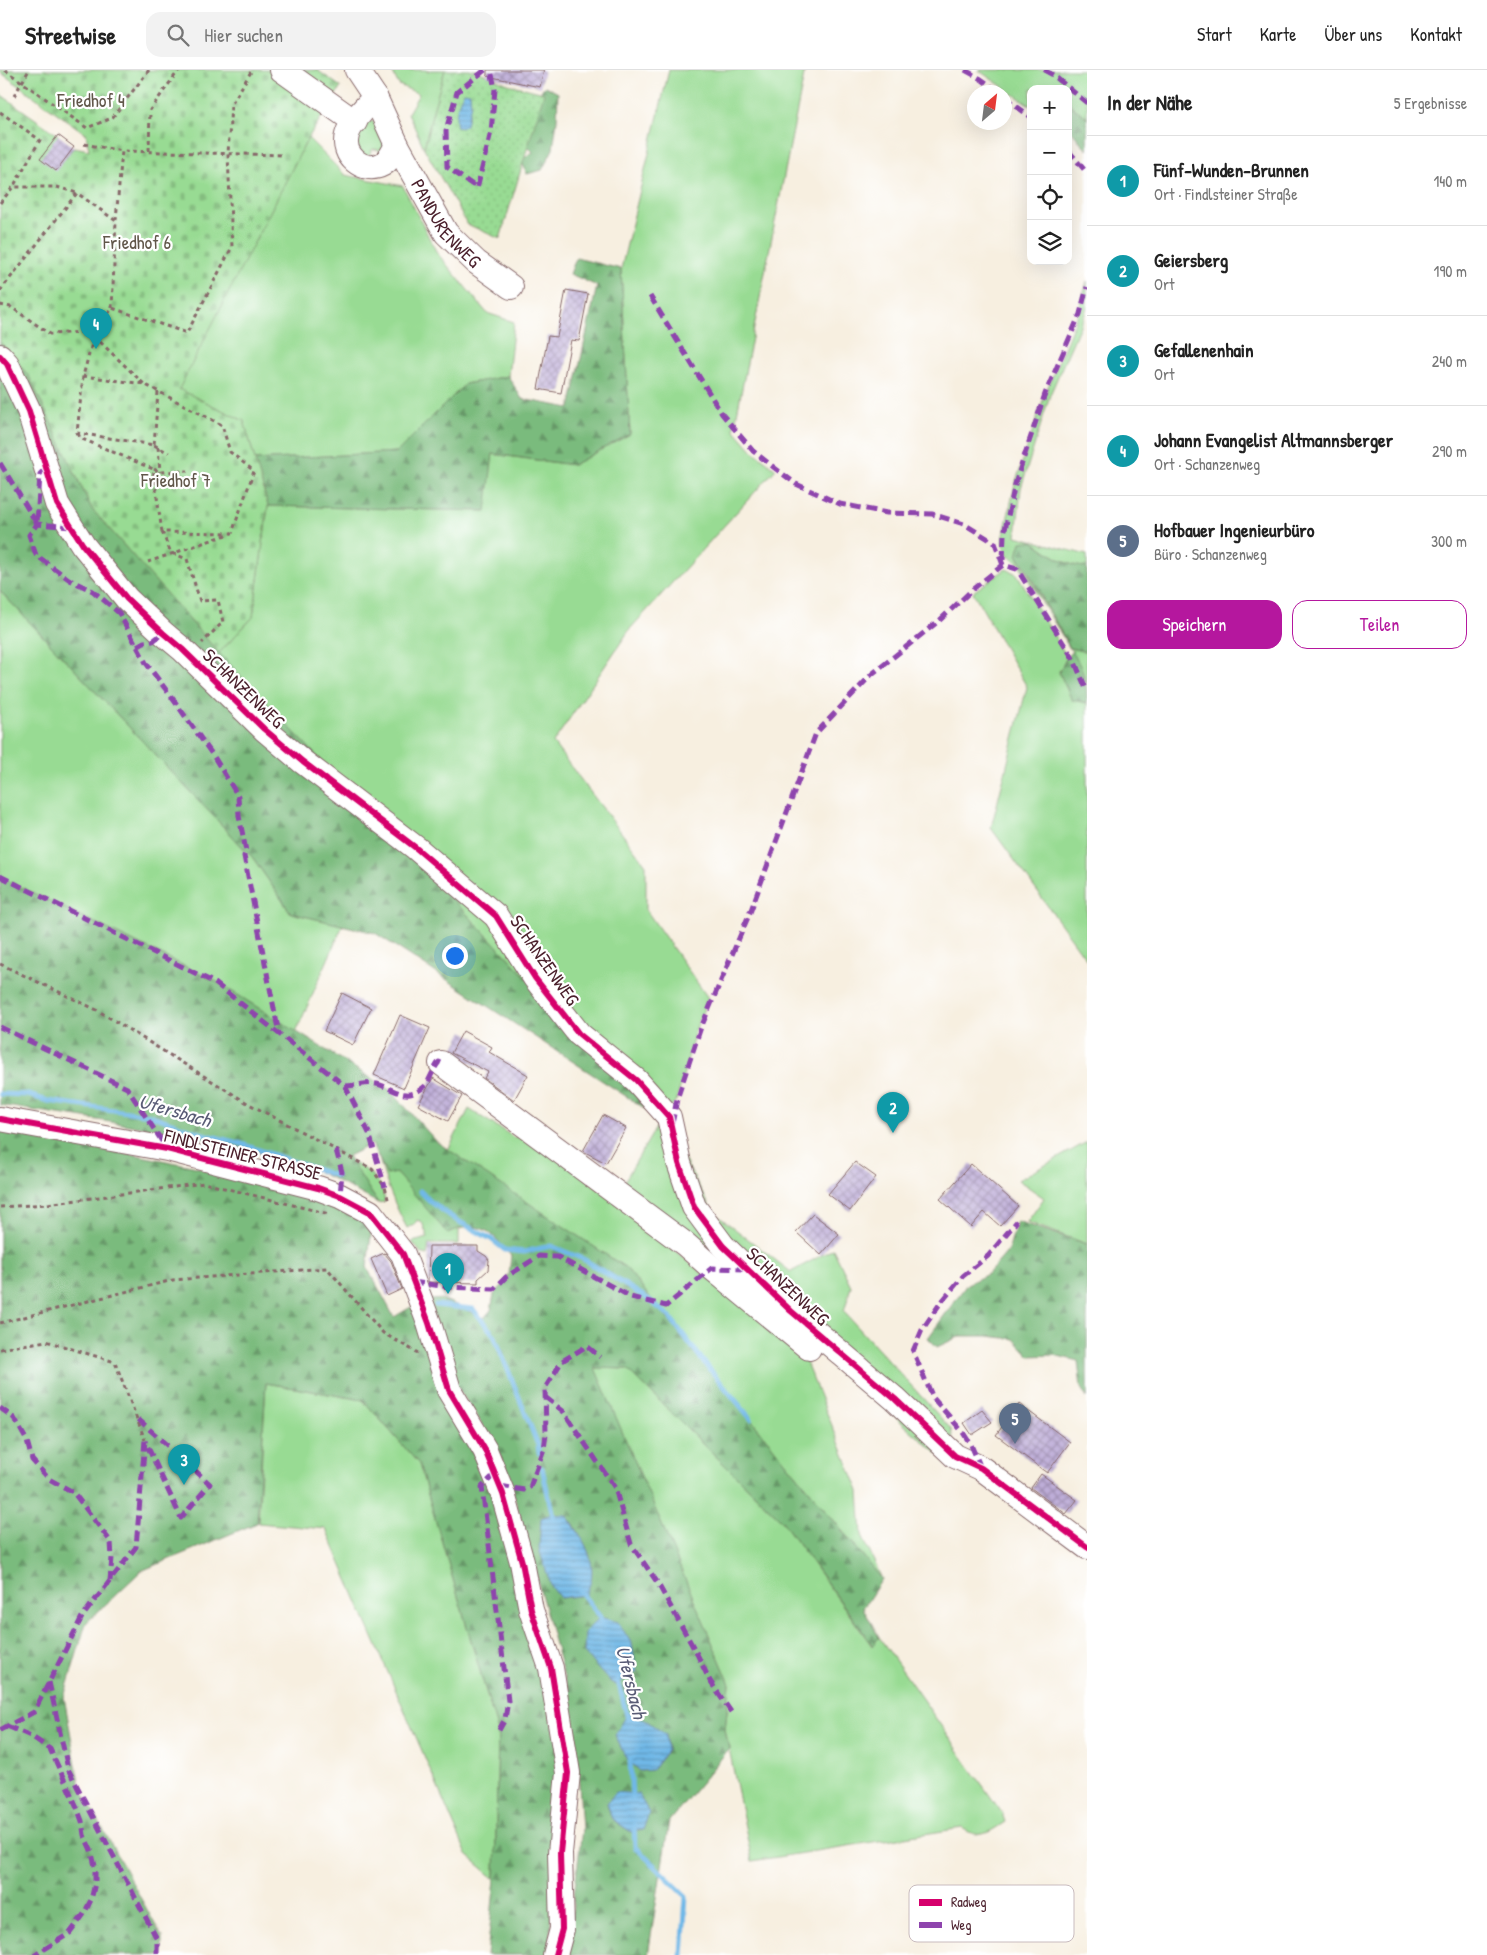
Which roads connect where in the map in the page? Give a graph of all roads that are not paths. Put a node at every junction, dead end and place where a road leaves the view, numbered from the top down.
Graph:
1 (282, 70) edge
2 (357, 70) edge
3 (375, 97) junction
4 (355, 122) junction
5 (397, 145) junction
6 (511, 287) dead end
7 (3, 360) edge
8 (441, 1062) dead end
9 (0, 1119) edge
10 (955, 1456) junction
11 (1087, 1547) edge
12 (555, 1955) edge

1 - 4 street
2 - 3 street, PANDURENWEG
3 - 4 street
3 - 5 street, PANDURENWEG
4 - 5 street
5 - 6 street, PANDURENWEG
7 - 10 street, SCHANZENWEG
8 - 10 street
9 - 12 street, FINDLSTEINER STRASSE
10 - 11 street, SCHANZENWEG

